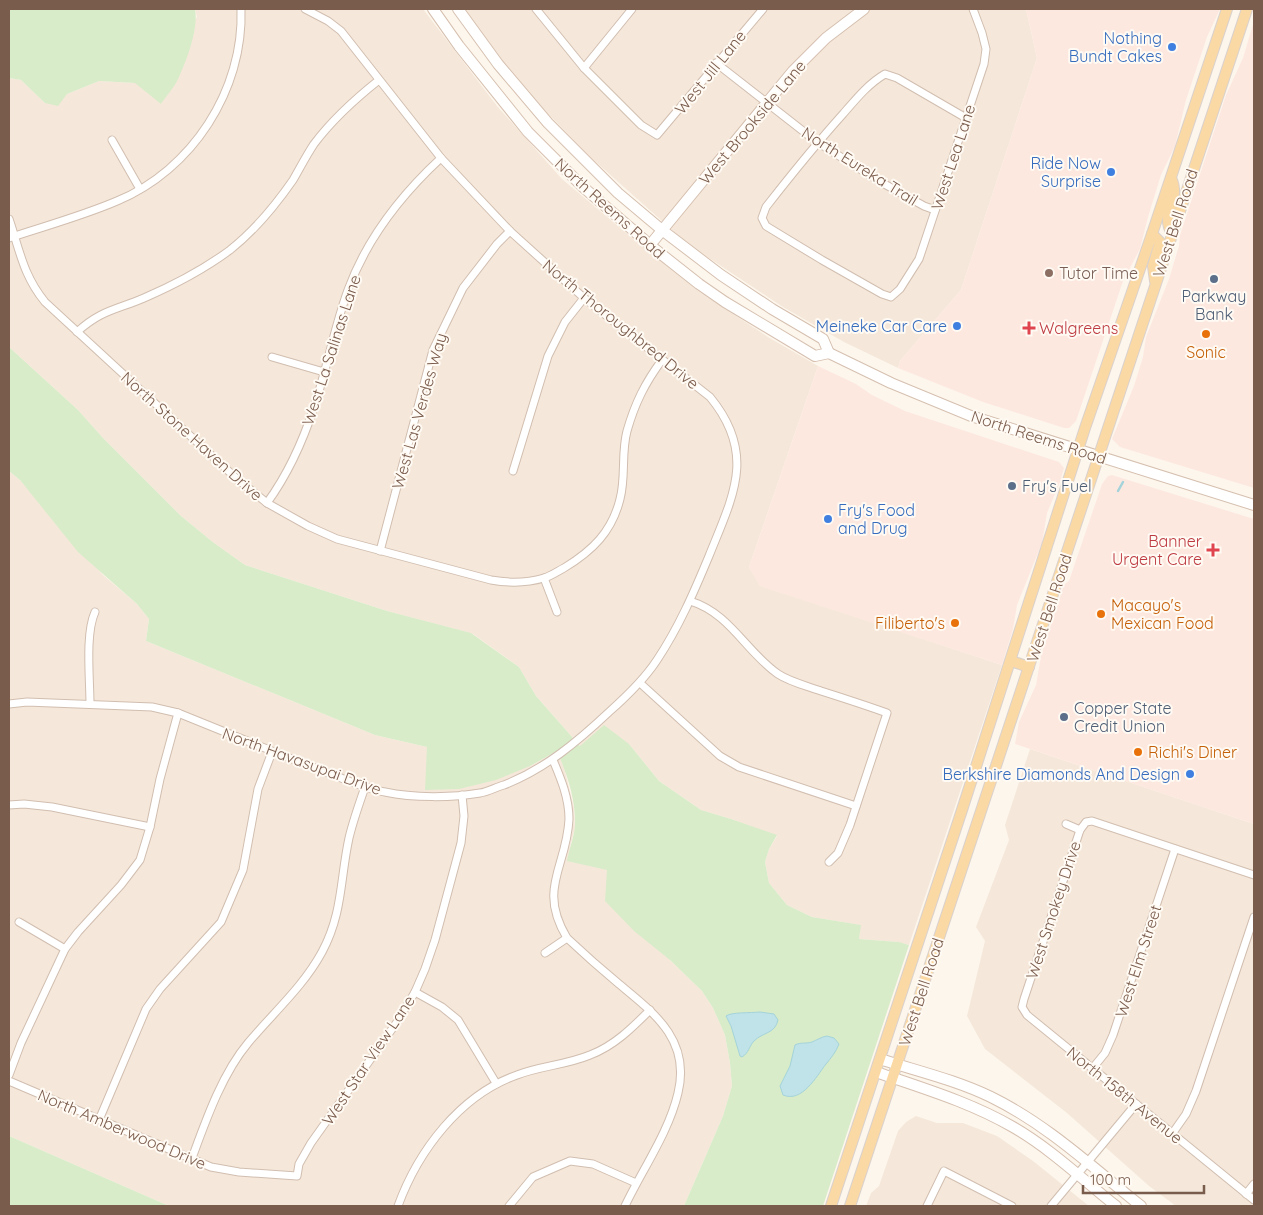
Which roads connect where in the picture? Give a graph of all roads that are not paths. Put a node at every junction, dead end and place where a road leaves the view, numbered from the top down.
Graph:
1 (241, 9) edge
2 (305, 9) edge
3 (433, 9) edge
4 (458, 9) edge
5 (536, 9) edge
6 (632, 9) edge
7 (763, 9) edge
8 (864, 9) edge
9 (973, 9) edge
10 (1227, 9) edge
11 (1247, 9) edge
12 (716, 63) junction
13 (584, 68) junction
14 (379, 80) junction
15 (766, 103) junction
16 (966, 118) junction
17 (112, 140) dead end
18 (817, 142) junction
19 (441, 158) junction
20 (1171, 178) junction
21 (140, 189) junction
22 (935, 210) junction
23 (9, 219) edge
24 (662, 230) junction
25 (510, 231) junction
26 (1152, 234) junction
27 (1172, 234) junction
28 (12, 237) edge
29 (650, 245) junction
30 (1155, 284) junction
31 (584, 298) junction
32 (77, 332) junction
33 (830, 353) junction
34 (272, 357) dead end
35 (662, 360) junction
36 (324, 372) junction
37 (1078, 450) junction
38 (737, 454) joint
39 (1099, 457) junction
40 (513, 471) dead end
41 (267, 502) junction
42 (1254, 506) edge
43 (380, 551) junction
44 (544, 578) junction
45 (690, 601) junction
46 (95, 612) dead end
47 (557, 612) dead end
48 (1011, 661) junction
49 (1029, 667) junction
50 (640, 683) junction
51 (9, 704) edge
52 (90, 704) junction
53 (178, 713) junction
54 (272, 752) junction
55 (553, 760) junction
56 (365, 787) junction
57 (462, 794) junction
58 (9, 805) edge
59 (856, 806) junction
60 (1066, 824) dead end
61 (150, 827) junction
62 (1080, 830) junction
63 (1175, 849) junction
64 (829, 862) dead end
65 (1254, 875) edge
66 (1254, 917) edge
67 (19, 922) dead end
68 (567, 938) junction
69 (65, 949) junction
70 (546, 954) dead end
71 (415, 992) junction
72 (1022, 1007) joint
73 (650, 1010) junction
74 (880, 1059) junction
75 (897, 1064) junction
76 (1092, 1069) junction
77 (876, 1072) junction
78 (9, 1075) edge
79 (893, 1078) junction
80 (9, 1081) edge
81 (496, 1083) junction
82 (1136, 1104) junction
83 (98, 1120) junction
84 (1172, 1134) junction
85 (192, 1158) junction
86 (1088, 1162) junction
87 (1078, 1175) junction
88 (297, 1176) joint
89 (636, 1182) junction
90 (1254, 1184) edge
91 (1246, 1194) junction
92 (1254, 1200) edge
93 (398, 1206) edge
94 (509, 1206) edge
95 (625, 1206) edge
96 (831, 1206) edge
97 (850, 1206) edge
98 (927, 1206) edge
99 (1012, 1206) edge
100 (1051, 1206) edge
101 (1116, 1206) edge
102 (1141, 1206) edge

1 - 21 street
2 - 14 street, North Thoroughbred Drive
3 - 29 main road, North Reems Road
4 - 24 main road, North Reems Road
5 - 13 street
6 - 13 street
7 - 12 street, West Jill Lane
8 - 15 main road, West Brookside Lane
9 - 16 street, West Lea Lane
10 - 20 main road, West Bell Road
11 - 27 main road, West Bell Road
12 - 13 street, West Jill Lane
12 - 15 street, North Eureka Trail
14 - 19 street, North Thoroughbred Drive
14 - 32 street
15 - 18 street, North Eureka Trail
15 - 24 main road, West Brookside Lane
16 - 18 street
16 - 22 street, West Lea Lane
17 - 21 street
18 - 22 street, North Eureka Trail
18 - 22 street, West Lea Lane
19 - 25 street, North Thoroughbred Drive
19 - 36 street, West La Salinas Lane
20 - 26 main road, West Bell Road
20 - 27 main road
21 - 28 street
23 - 28 street, North Stone Haven Drive
24 - 29 main road, West Brookside Lane
24 - 33 main road, North Reems Road
25 - 31 street, North Thoroughbred Drive
25 - 43 street, West Las Verdes Way
26 - 30 main road
26 - 37 main road, West Bell Road
27 - 30 main road, West Bell Road
28 - 32 street, North Stone Haven Drive
29 - 33 main road, North Reems Road
30 - 39 main road, West Bell Road
31 - 35 street, North Thoroughbred Drive
31 - 40 street
32 - 41 street, North Stone Haven Drive
33 - 37 main road, North Reems Road
34 - 36 street
35 - 38 street, North Thoroughbred Drive
35 - 44 street, North Stone Haven Drive
36 - 41 street, West La Salinas Lane
37 - 39 main road, North Reems Road
37 - 48 main road, West Bell Road
38 - 45 street, North Havasupai Drive
39 - 42 main road, North Reems Road
39 - 49 main road, West Bell Road
41 - 43 street, North Stone Haven Drive
43 - 44 street, North Stone Haven Drive
44 - 47 street
45 - 50 street, North Havasupai Drive
45 - 59 street
46 - 52 street
48 - 49 main road
48 - 74 main road, West Bell Road
49 - 75 main road, West Bell Road
50 - 55 street, North Havasupai Drive
50 - 59 street
51 - 52 street, North Havasupai Drive
52 - 53 street, North Havasupai Drive
53 - 54 street, North Havasupai Drive
53 - 61 street
54 - 56 street, North Havasupai Drive
54 - 83 street
55 - 57 street, North Havasupai Drive
55 - 68 street
56 - 57 street, North Havasupai Drive
56 - 85 street
57 - 71 street, West Star View Lane
58 - 61 street
59 - 64 street
60 - 62 street
61 - 69 street
62 - 63 street, West Smokey Drive
62 - 72 street, West Smokey Drive
63 - 65 street
63 - 76 street, West Elm Street
66 - 84 street
67 - 69 street
68 - 70 street
68 - 73 street
69 - 78 street
71 - 81 street
71 - 88 street, West Star View Lane
72 - 76 street, North 158th Avenue
73 - 81 street
73 - 89 street
74 - 75 main road
74 - 77 main road, West Bell Road
75 - 79 main road, West Bell Road
75 - 86 main road
76 - 82 street, North 158th Avenue
77 - 79 main road
77 - 96 main road, West Bell Road
79 - 87 main road
79 - 97 main road, West Bell Road
80 - 83 street, North Amberwood Drive
81 - 93 street
82 - 84 street, North 158th Avenue
82 - 86 street
83 - 85 street, North Amberwood Drive
84 - 91 street, North 158th Avenue
85 - 88 street, North Amberwood Drive
86 - 87 street
86 - 102 main road
87 - 100 street
87 - 101 main road
89 - 94 street
89 - 95 street
90 - 91 street
91 - 92 street, North 158th Avenue
98 - 99 street

